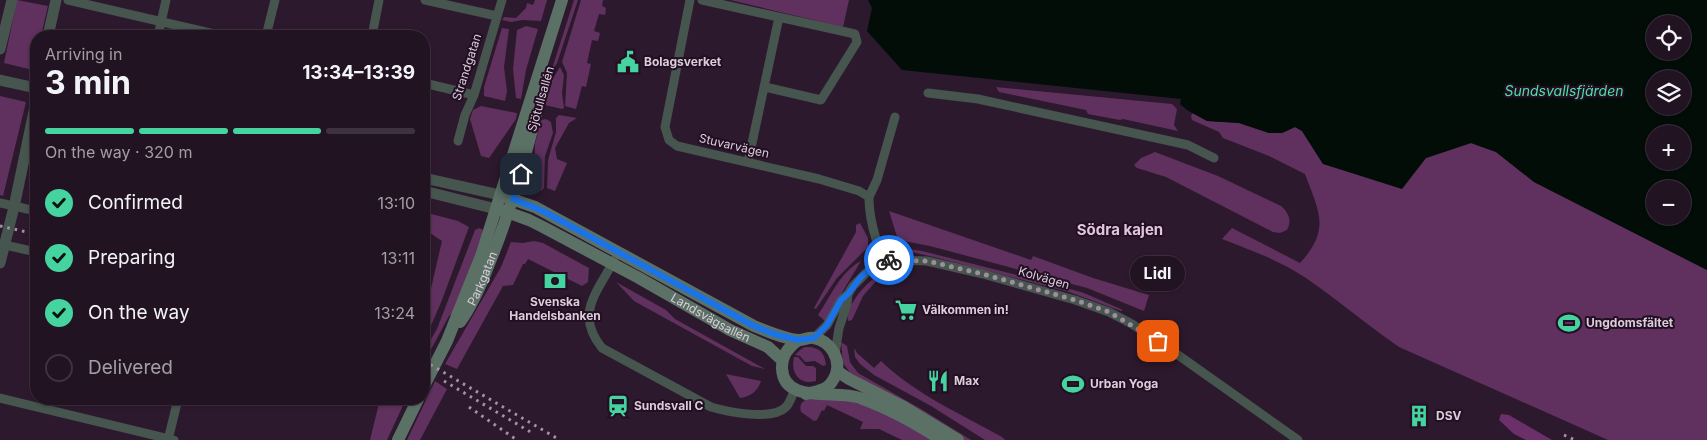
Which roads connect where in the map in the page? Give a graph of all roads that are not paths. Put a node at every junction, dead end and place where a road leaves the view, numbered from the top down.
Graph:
1 (12, 0) edge
2 (56, 0) edge
3 (68, 0) edge
4 (166, 0) edge
5 (275, 0) edge
6 (379, 0) edge
7 (425, 0) edge
8 (502, 0) edge
9 (562, 0) edge
10 (570, 0) edge
11 (690, 0) edge
12 (702, 0) edge
13 (497, 16) junction
14 (779, 17) junction
15 (161, 22) junction
16 (49, 30) edge
17 (159, 30) edge
18 (196, 30) edge
19 (268, 30) edge
20 (373, 30) edge
21 (0, 49) edge
22 (0, 80) edge
23 (430, 84) edge
24 (30, 87) edge
25 (765, 87) junction
26 (928, 93) dead end
27 (474, 95) junction
28 (895, 118) dead end
29 (30, 131) edge
30 (458, 141) dead end
31 (1214, 158) dead end
32 (748, 162) junction
33 (430, 179) edge
34 (430, 192) edge
35 (500, 195) junction
36 (869, 197) junction
37 (513, 199) junction
38 (0, 203) edge
39 (14, 207) junction
40 (30, 210) edge
41 (502, 210) junction
42 (2, 244) edge
43 (30, 251) edge
44 (615, 258) junction
45 (883, 261) junction
46 (0, 263) edge
47 (848, 294) junction
48 (814, 338) junction
49 (798, 340) junction
50 (835, 354) junction
51 (782, 360) junction
52 (837, 371) junction
53 (430, 374) edge
54 (800, 392) junction
55 (0, 398) edge
56 (177, 405) edge
57 (415, 405) edge
58 (170, 440) edge
59 (398, 440) edge
60 (942, 440) edge
61 (958, 440) edge
62 (1298, 440) edge

1 - 21 street
2 - 16 street
3 - 15 street
4 - 15 street
5 - 19 street
6 - 20 street
7 - 13 street
8 - 13 street, Strandgatan
9 - 35 main road, Sjötullsallén
10 - 37 main road, Sjötullsallén
11 - 32 street, Stuvarvägen
12 - 14 street
13 - 27 street, Strandgatan
14 - 25 street
14 - 25 street
15 - 17 street
15 - 18 street
22 - 24 street
23 - 27 street
25 - 32 street
26 - 31 street
27 - 30 street, Strandgatan
28 - 36 street
29 - 39 street
32 - 36 street, Stuvarvägen
33 - 35 street
34 - 41 street
35 - 37 main road, Landsvägsallén
35 - 41 main road
36 - 45 street
37 - 41 main road
37 - 44 main road, Landsvägsallén
38 - 39 street
39 - 40 street
39 - 42 street
41 - 44 main road, Landsvägsallén
41 - 53 main road, Parkgatan
42 - 43 street
42 - 46 street
44 - 49 main road, Landsvägsallén
44 - 51 main road, Landsvägsallén
44 - 54 street
45 - 47 street
45 - 62 street, Kolvägen
47 - 48 street
47 - 50 street
48 - 49 main road, Landsvägsallén
48 - 50 main road
49 - 51 main road
50 - 52 main road
51 - 54 main road
52 - 54 main road
52 - 61 main road
54 - 60 main road
55 - 58 street
56 - 58 street
57 - 59 main road

